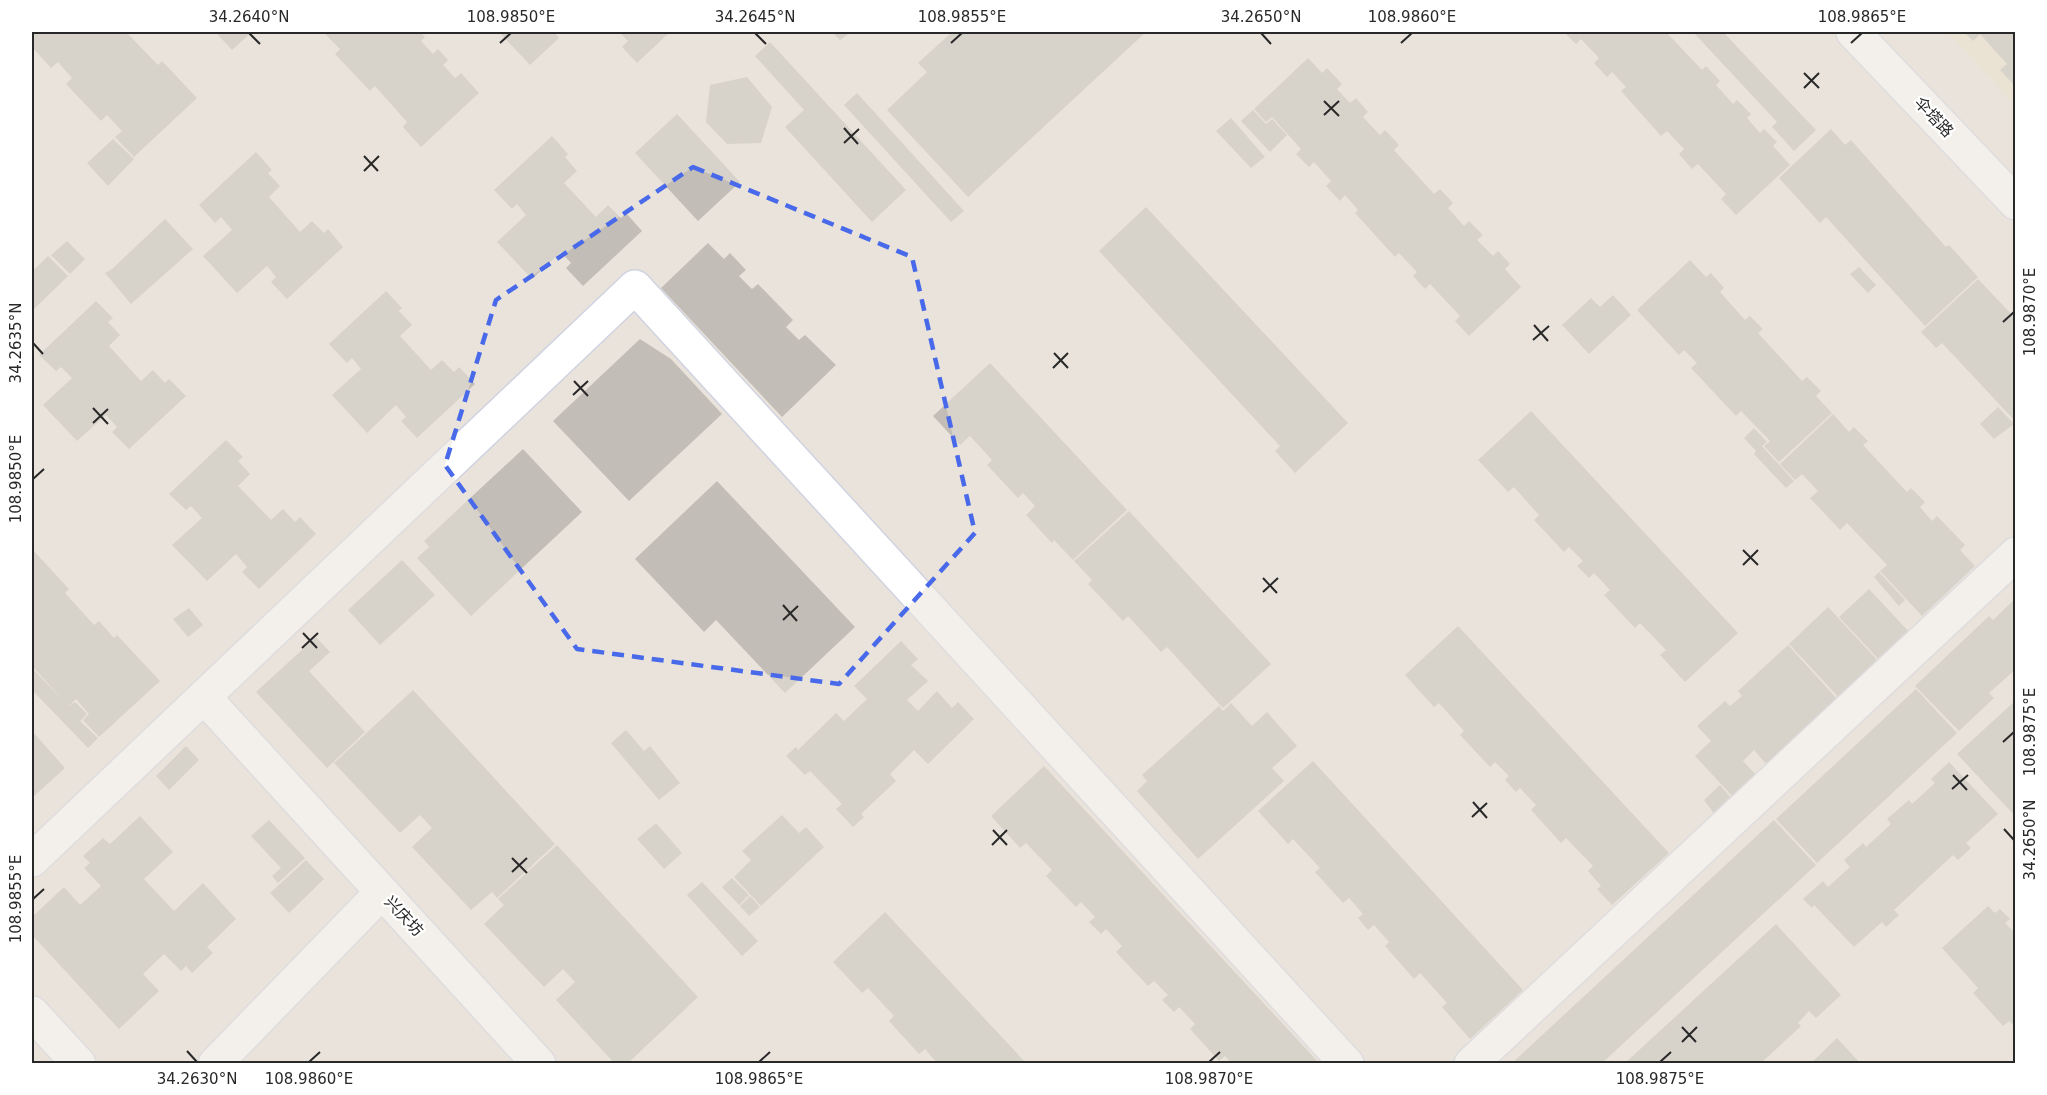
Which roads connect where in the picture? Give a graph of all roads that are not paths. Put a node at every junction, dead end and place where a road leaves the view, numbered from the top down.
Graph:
1 (1853, 32) edge
2 (2016, 203) edge
3 (2016, 554) edge
4 (204, 697) junction
5 (32, 860) edge
6 (382, 892) junction
7 (32, 1013) edge
8 (79, 1064) edge
9 (214, 1064) edge
10 (539, 1064) edge
11 (1347, 1064) edge
12 (1471, 1064) edge

1 - 2 street, 伞塔路
3 - 12 street
4 - 5 street
4 - 6 street
4 - 11 street
6 - 9 street, 兴庆坊
6 - 10 street, 兴庆坊
7 - 8 street

